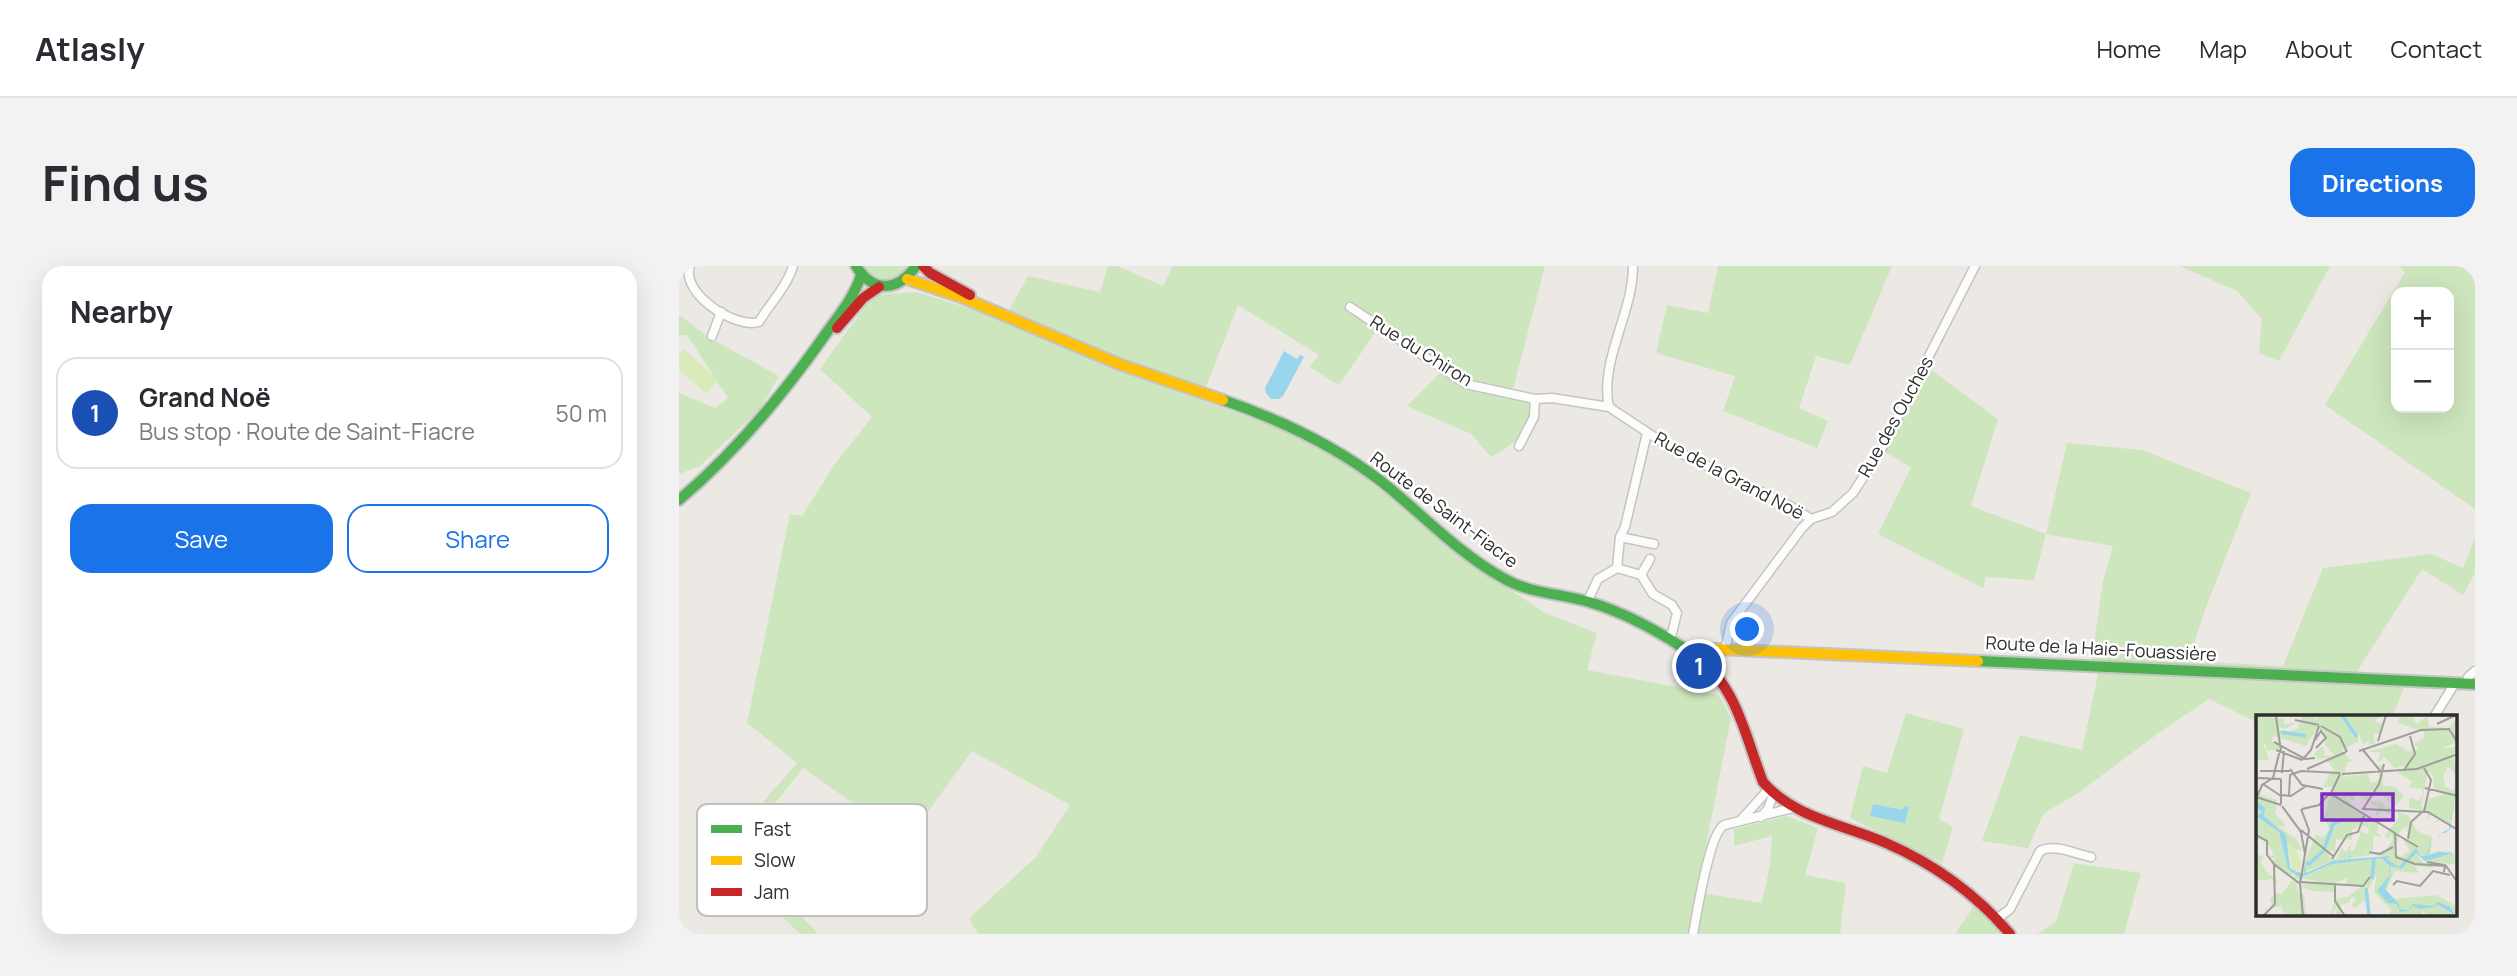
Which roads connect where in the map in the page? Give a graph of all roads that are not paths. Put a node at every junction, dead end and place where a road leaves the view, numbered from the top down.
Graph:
1 (690, 266) edge
2 (793, 266) edge
3 (916, 266) edge
4 (923, 266) edge
5 (1633, 266) edge
6 (1975, 266) edge
7 (859, 270) edge
8 (907, 279) junction
9 (879, 286) junction
10 (1350, 307) dead end
11 (721, 312) junction
12 (1000, 313) junction
13 (712, 336) dead end
14 (799, 372) junction
15 (1535, 398) junction
16 (1609, 407) junction
17 (1647, 433) junction
18 (1519, 446) dead end
19 (679, 500) edge
20 (1811, 519) junction
21 (1620, 537) junction
22 (1654, 544) dead end
23 (1650, 559) dead end
24 (1617, 568) junction
25 (1641, 575) junction
26 (1587, 602) junction
27 (1670, 641) junction
28 (1725, 650) junction
29 (1694, 655) junction
30 (1709, 666) junction
31 (2475, 671) edge
32 (2455, 683) junction
33 (2471, 684) edge
34 (2435, 715) edge
35 (1770, 792) junction
36 (1793, 808) junction
37 (1761, 817) junction
38 (1740, 821) junction
39 (2091, 857) dead end
40 (1998, 918) junction
41 (1693, 934) edge
42 (2010, 934) edge

1 - 11 street
2 - 11 street
3 - 8 main road
4 - 12 main road, Route de Saint-Fiacre
5 - 16 street
6 - 20 street, Rue des Ouches
7 - 9 main road
7 - 14 main road
8 - 9 main road
8 - 12 main road, Route de Saint-Fiacre
9 - 14 main road
10 - 15 street, Rue du Chiron
11 - 13 street
12 - 26 main road, Route de Saint-Fiacre
14 - 19 main road
15 - 16 street, Rue du Chiron
15 - 18 street
16 - 17 street, Rue de la Grand Noë
17 - 20 street, Rue de la Grand Noë
17 - 21 street
20 - 28 street, Rue des Ouches
21 - 22 street
21 - 24 street
23 - 25 street
24 - 25 street
24 - 26 street
25 - 27 street
26 - 27 main road, Route de Saint-Fiacre
27 - 29 main road, Route de Saint-Fiacre
28 - 29 main road, Route de la Haie-Fouassière
28 - 30 main road
28 - 32 main road, Route de la Haie-Fouassière
29 - 30 main road, Route de Saint-Fiacre
30 - 35 main road, Route de Saint-Fiacre
31 - 33 street
32 - 33 main road, Route de la Haie-Fouassière
32 - 34 street
35 - 36 main road
35 - 37 street
35 - 38 street
36 - 37 street
36 - 40 main road
37 - 38 street
38 - 41 street
39 - 40 street
40 - 42 main road

